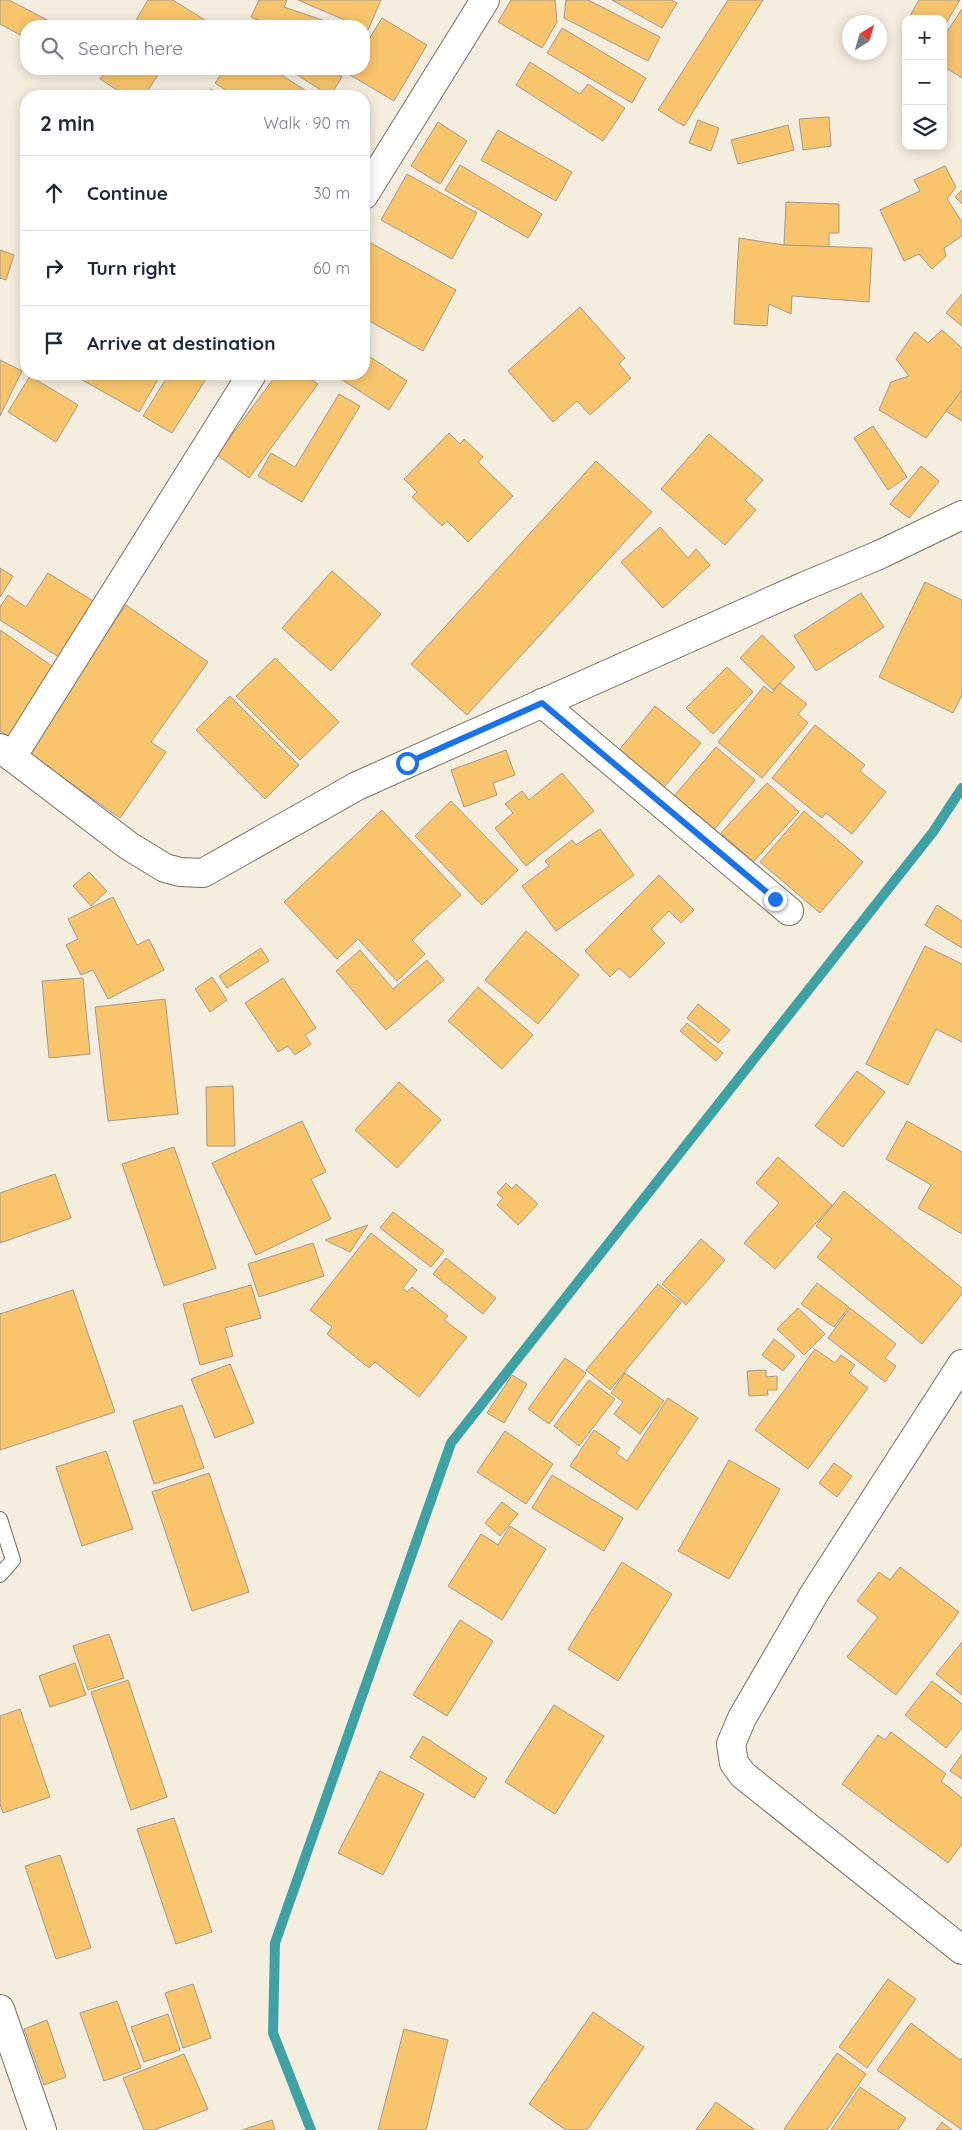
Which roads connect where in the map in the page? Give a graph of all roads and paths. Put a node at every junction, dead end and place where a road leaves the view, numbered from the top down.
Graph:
1 (486, 0) edge
2 (370, 184) edge
3 (248, 380) edge
4 (962, 515) edge
5 (542, 703) junction
6 (6, 752) edge
7 (790, 911) dead end
8 (962, 1364) edge
9 (0, 1519) edge
10 (0, 1575) edge
11 (962, 1950) edge
12 (0, 2009) edge
13 (42, 2130) edge

1 - 2 street
3 - 6 street
4 - 5 street
5 - 6 street
5 - 7 street
8 - 11 street
9 - 10 lane
12 - 13 street

